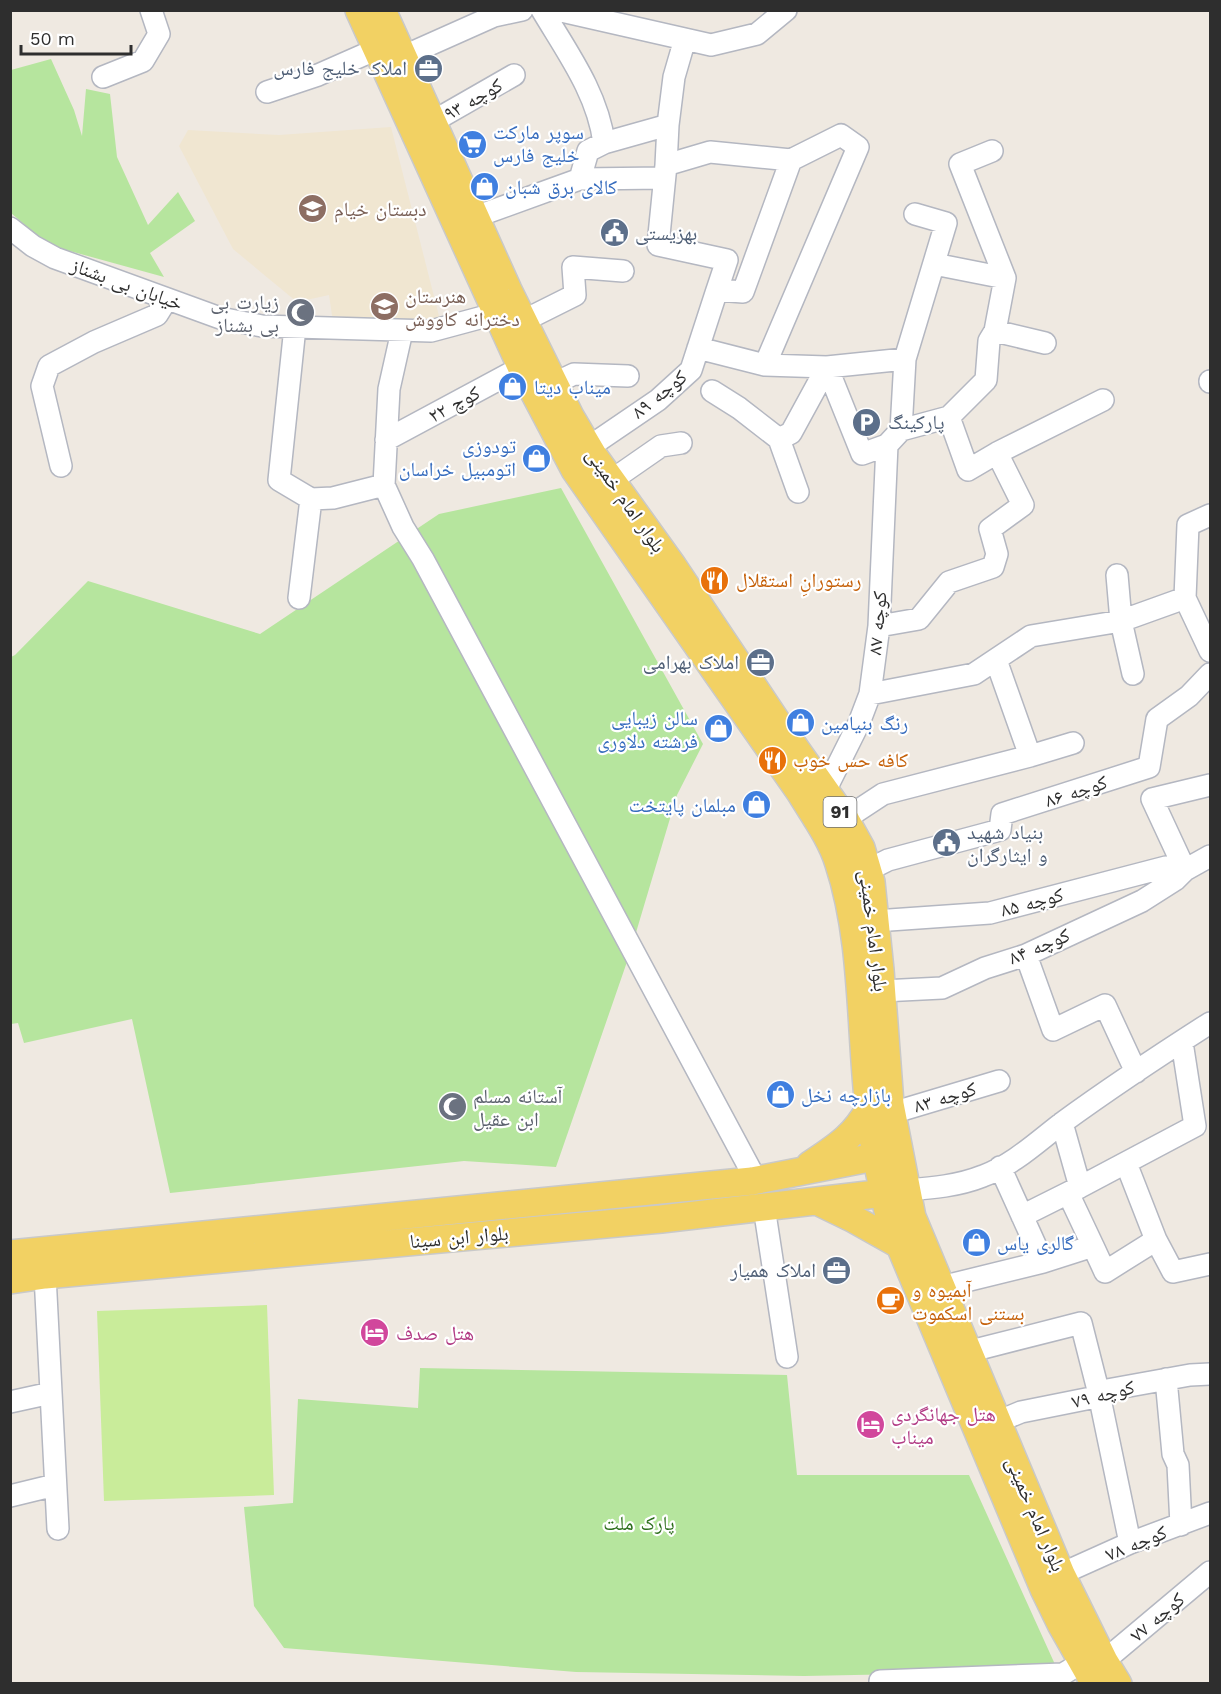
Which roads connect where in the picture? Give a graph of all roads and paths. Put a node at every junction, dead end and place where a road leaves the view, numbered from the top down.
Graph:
1 (152, 10) edge
2 (359, 10) edge
3 (382, 10) edge
4 (522, 10) edge
5 (542, 10) edge
6 (557, 10) edge
7 (786, 10) edge
8 (685, 39) junction
9 (388, 58) junction
10 (514, 75) dead end
11 (103, 77) dead end
12 (267, 92) dead end
13 (432, 122) junction
14 (668, 125) junction
15 (604, 143) junction
16 (992, 151) dead end
17 (791, 160) junction
18 (665, 172) junction
19 (580, 179) junction
20 (915, 214) dead end
21 (475, 217) junction
22 (10, 228) edge
23 (934, 264) junction
24 (623, 271) dead end
25 (1005, 278) junction
26 (717, 290) junction
27 (167, 299) junction
28 (510, 317) junction
29 (295, 327) junction
30 (402, 331) junction
31 (995, 331) junction
32 (1045, 343) dead end
33 (698, 348) junction
34 (905, 359) junction
35 (765, 365) junction
36 (522, 367) junction
37 (827, 367) junction
38 (628, 376) dead end
39 (553, 384) junction
40 (712, 390) dead end
41 (1103, 400) dead end
42 (949, 417) junction
43 (894, 437) junction
44 (779, 439) junction
45 (386, 440) junction
46 (681, 443) dead end
47 (589, 447) junction
48 (997, 453) junction
49 (61, 466) dead end
50 (612, 480) junction
51 (384, 485) junction
52 (798, 492) dead end
53 (311, 499) junction
54 (1210, 515) edge
55 (1117, 575) dead end
56 (299, 598) dead end
57 (679, 598) junction
58 (1185, 598) junction
59 (1121, 621) junction
60 (879, 626) junction
61 (1210, 651) edge
62 (996, 660) junction
63 (1133, 674) dead end
64 (1210, 674) edge
65 (870, 694) junction
66 (1073, 743) dead end
67 (1030, 756) junction
68 (1149, 767) junction
69 (1210, 784) edge
70 (825, 791) junction
71 (1152, 799) junction
72 (845, 819) junction
73 (1210, 856) edge
74 (868, 870) junction
75 (1185, 870) junction
76 (875, 921) junction
77 (1026, 955) junction
78 (882, 991) junction
79 (1210, 1023) edge
80 (1182, 1042) junction
81 (1136, 1072) junction
82 (999, 1081) dead end
83 (881, 1111) junction
84 (1062, 1123) junction
85 (888, 1154) junction
86 (1126, 1163) junction
87 (800, 1171) junction
88 (992, 1172) junction
89 (756, 1180) junction
90 (1074, 1190) junction
91 (895, 1192) junction
92 (816, 1201) junction
93 (764, 1207) junction
94 (1022, 1216) junction
95 (1156, 1240) junction
96 (900, 1245) junction
97 (1093, 1246) junction
98 (10, 1254) edge
99 (1043, 1262) junction
100 (1210, 1264) edge
101 (45, 1275) junction
102 (10, 1280) edge
103 (940, 1287) junction
104 (967, 1352) junction
105 (787, 1357) dead end
106 (1210, 1374) edge
107 (1166, 1379) junction
108 (51, 1393) junction
109 (1099, 1394) junction
110 (10, 1402) edge
111 (997, 1422) junction
112 (56, 1485) junction
113 (10, 1496) edge
114 (1210, 1513) edge
115 (1181, 1524) junction
116 (58, 1529) dead end
117 (1130, 1543) junction
118 (1210, 1572) edge
119 (1061, 1574) junction
120 (1094, 1669) edge
121 (880, 1681) dead end
122 (1118, 1683) edge

1 - 11 street
2 - 9 main road, بلوار امام خمینی / 91
3 - 9 main road, بلوار امام خمینی / 91
4 - 9 street
5 - 15 street
6 - 8 street
7 - 8 street
8 - 14 street
9 - 12 street
9 - 13 main road, بلوار امام خمینی / 91
9 - 28 main road, بلوار امام خمینی / 91
10 - 13 street, کوچه ۹۳
13 - 21 main road, بلوار امام خمینی / 91
14 - 15 street
14 - 18 street
15 - 19 street
16 - 25 street
17 - 18 street
17 - 26 street
17 - 35 street
18 - 19 street
18 - 26 street, کوچه ۸۹
19 - 21 street
20 - 23 street, کوچه ۸۷
21 - 28 main road, بلوار امام خمینی / 91
22 - 27 street, خیابان بی بشناز
23 - 25 street
23 - 34 street, کوچه ۸۷
24 - 28 street, خیابان بی بشناز
25 - 31 street
26 - 33 street, کوچه ۸۹
27 - 29 street, خیابان بی بشناز
27 - 49 street
28 - 30 street, خیابان بی بشناز
28 - 36 main road, بلوار امام خمینی / 91
28 - 39 main road, بلوار امام خمینی / 91
29 - 30 street, خیابان بی بشناز
29 - 53 street
30 - 45 street
31 - 32 street
31 - 42 street
33 - 35 street
33 - 47 street, کوچه ۸۹
34 - 37 street
34 - 43 street, کوچه ۸۷
35 - 37 street
36 - 45 street, کوچ ۲۲
36 - 57 main road, بلوار امام خمینی / 91
37 - 43 street
37 - 44 street
38 - 39 street
39 - 47 main road, بلوار امام خمینی / 91
40 - 44 street
41 - 48 street
42 - 43 street
42 - 48 street
43 - 60 street, کوچه ۸۷
44 - 52 street
45 - 51 street
46 - 50 street
47 - 50 main road, بلوار امام خمینی / 91
48 - 60 street
50 - 57 main road, بلوار امام خمینی / 91
51 - 53 street
51 - 89 street
53 - 56 street
54 - 58 street
55 - 59 street
57 - 70 main road, بلوار امام خمینی / 91
57 - 83 main road, بلوار امام خمینی / 91
58 - 59 street
58 - 61 street
59 - 62 street
59 - 63 street
60 - 65 street, کوچه ۸۷
62 - 65 street
62 - 67 street
64 - 68 street
65 - 70 street, کوچه ۸۷
66 - 67 street
67 - 72 street
68 - 71 street
68 - 74 street, کوچه ۸۶
69 - 71 street
70 - 72 main road, بلوار امام خمینی / 91
71 - 75 street
72 - 74 main road, بلوار امام خمینی / 91
73 - 75 street, کوچه ۸۴
74 - 76 main road, بلوار امام خمینی / 91
75 - 76 street, کوچه ۸۵
75 - 77 street, کوچه ۸۴
76 - 78 main road, بلوار امام خمینی / 91
77 - 78 street, کوچه ۸۴
77 - 81 street
78 - 83 main road, بلوار امام خمینی / 91
79 - 80 street
80 - 81 street
80 - 86 street
81 - 84 street
82 - 83 street, کوچه ۸۳
83 - 85 main road, بلوار امام خمینی / 91
83 - 87 main road
84 - 88 street
84 - 90 street
85 - 87 main road, بلوار ابن سینا
85 - 91 main road, بلوار امام خمینی / 91
86 - 90 street
86 - 95 street
87 - 89 main road, بلوار ابن سینا
88 - 91 street
88 - 94 street
89 - 98 main road, بلوار ابن سینا
90 - 94 street
90 - 97 street
91 - 92 main road, بلوار ابن سینا
91 - 96 main road, بلوار امام خمینی / 91
91 - 103 main road, بلوار امام خمینی / 91
92 - 93 main road, بلوار ابن سینا
92 - 96 main road
93 - 101 main road, بلوار ابن سینا
93 - 105 street
94 - 99 street
95 - 97 street
95 - 100 street
96 - 120 main road, بلوار امام خمینی / 91
97 - 99 street
99 - 103 street
101 - 102 main road, بلوار ابن سینا
101 - 108 street
103 - 104 main road, بلوار امام خمینی / 91
104 - 109 street
104 - 111 main road, بلوار امام خمینی / 91
106 - 107 street, کوچه ۷۹
107 - 109 street, کوچه ۷۹
107 - 115 street
108 - 110 street
108 - 112 street
109 - 111 street, کوچه ۷۹
109 - 117 street
111 - 119 main road, بلوار امام خمینی / 91
112 - 113 street
112 - 116 street
114 - 115 street, کوچه ۷۸
115 - 117 street, کوچه ۷۸
117 - 119 street, کوچه ۷۸
118 - 120 street, کوچه ۷۷
119 - 120 main road, بلوار امام خمینی / 91
120 - 121 street, کوچه ۷۷
120 - 122 main road, بلوار امام خمینی / 91

